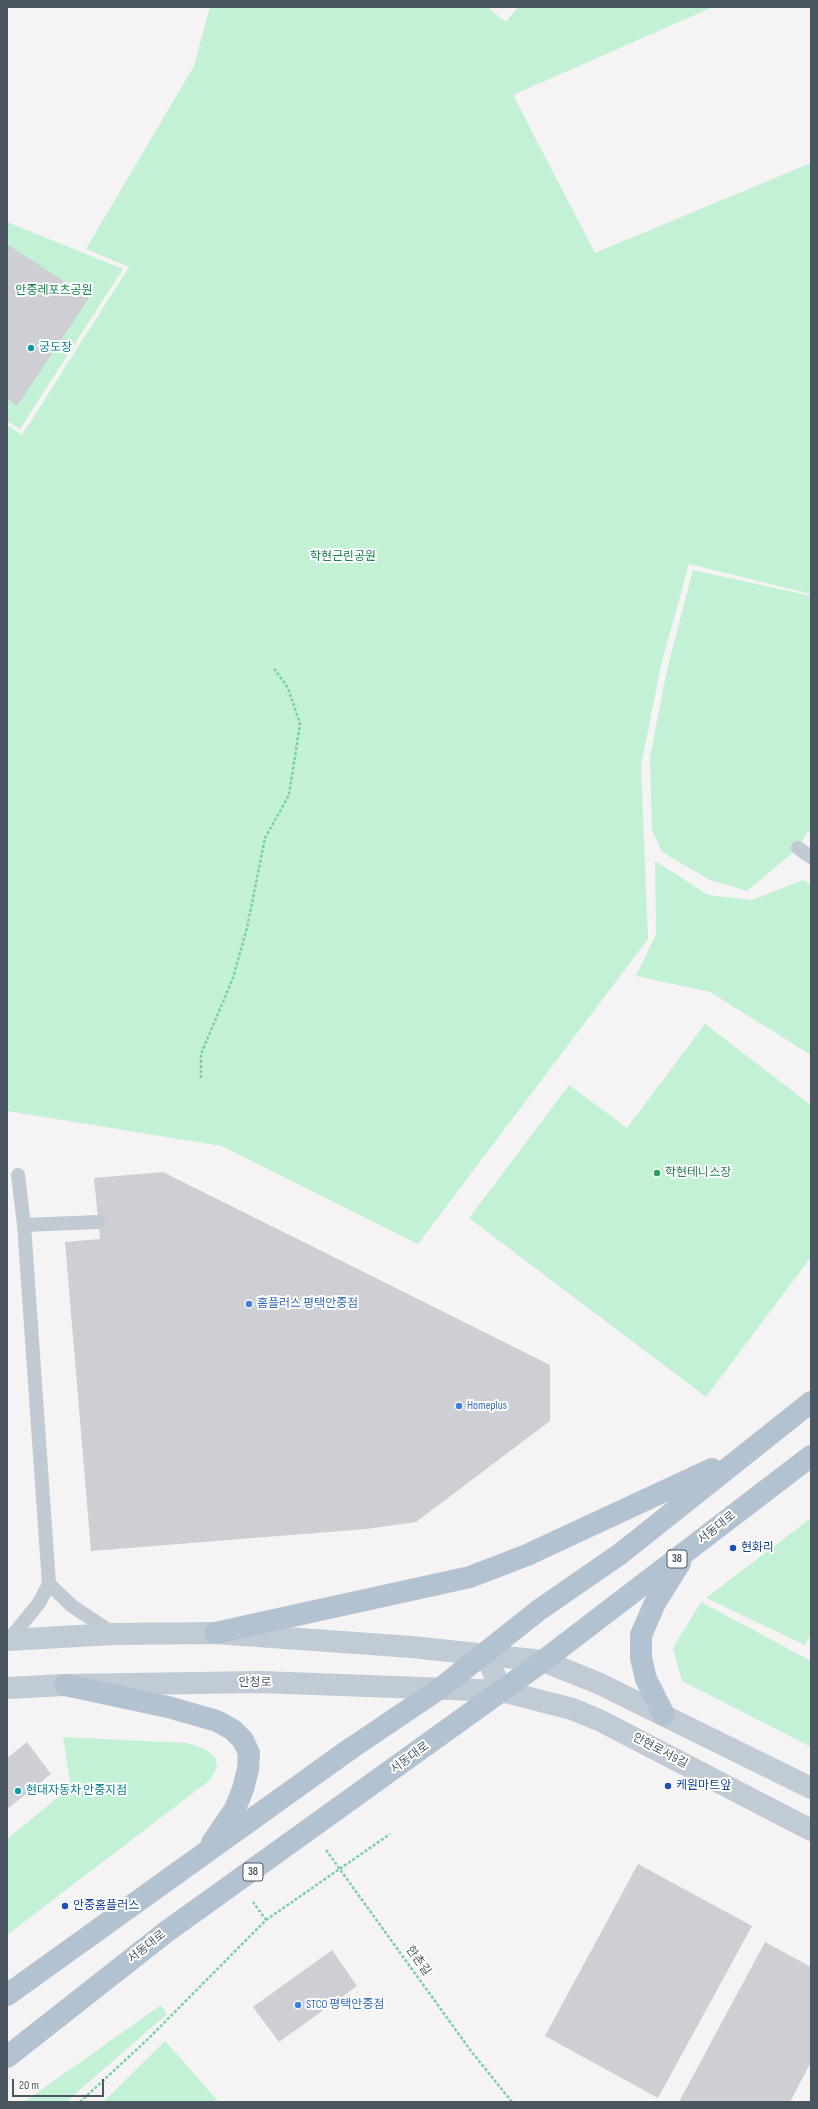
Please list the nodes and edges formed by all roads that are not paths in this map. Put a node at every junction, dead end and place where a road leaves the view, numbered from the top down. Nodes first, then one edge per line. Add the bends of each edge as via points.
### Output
1 (798, 848) dead end
2 (811, 857) edge
3 (18, 1175) dead end
4 (98, 1222) dead end
5 (24, 1225) junction
6 (811, 1402) edge
7 (744, 1454) junction
8 (811, 1456) edge
9 (687, 1552) junction
10 (49, 1584) junction
11 (215, 1633) junction
12 (114, 1634) junction
13 (8, 1640) edge
14 (485, 1654) junction
15 (543, 1661) junction
16 (64, 1685) junction
17 (442, 1687) junction
18 (7, 1688) edge
19 (502, 1691) junction
20 (664, 1715) junction
21 (811, 1788) edge
22 (811, 1830) edge
23 (205, 1854) junction
24 (7, 1996) edge
25 (7, 2057) edge

1 - 2 lane
3 - 5 lane
4 - 5 lane
5 - 10 lane
6 - 7 main road
7 - 11 main road via 527,1555 470,1577
7 - 14 main road via 620,1554 539,1610
8 - 9 main road, 서동대로 / 38
9 - 15 main road, 서동대로 / 38
9 - 20 main road via 655,1603 640,1635 641,1658 646,1678
10 - 12 lane via 72,1606
10 - 13 lane via 39,1603
11 - 12 street
11 - 14 street
12 - 13 street
14 - 15 street
14 - 17 main road
14 - 19 street
15 - 19 main road, 서동대로 / 38
15 - 20 street via 598,1683
16 - 17 street, 안청로 via 261,1682
16 - 18 street, 안청로
16 - 23 main road via 168,1707 217,1721 233,1730 243,1740 249,1753 243,1789 235,1809
17 - 19 street, 안청로
17 - 23 main road via 350,1749
19 - 22 street, 안현로서9길 via 572,1709 601,1721
19 - 25 main road, 서동대로 / 38 via 238,1883 166,1932
20 - 21 street
23 - 24 main road

